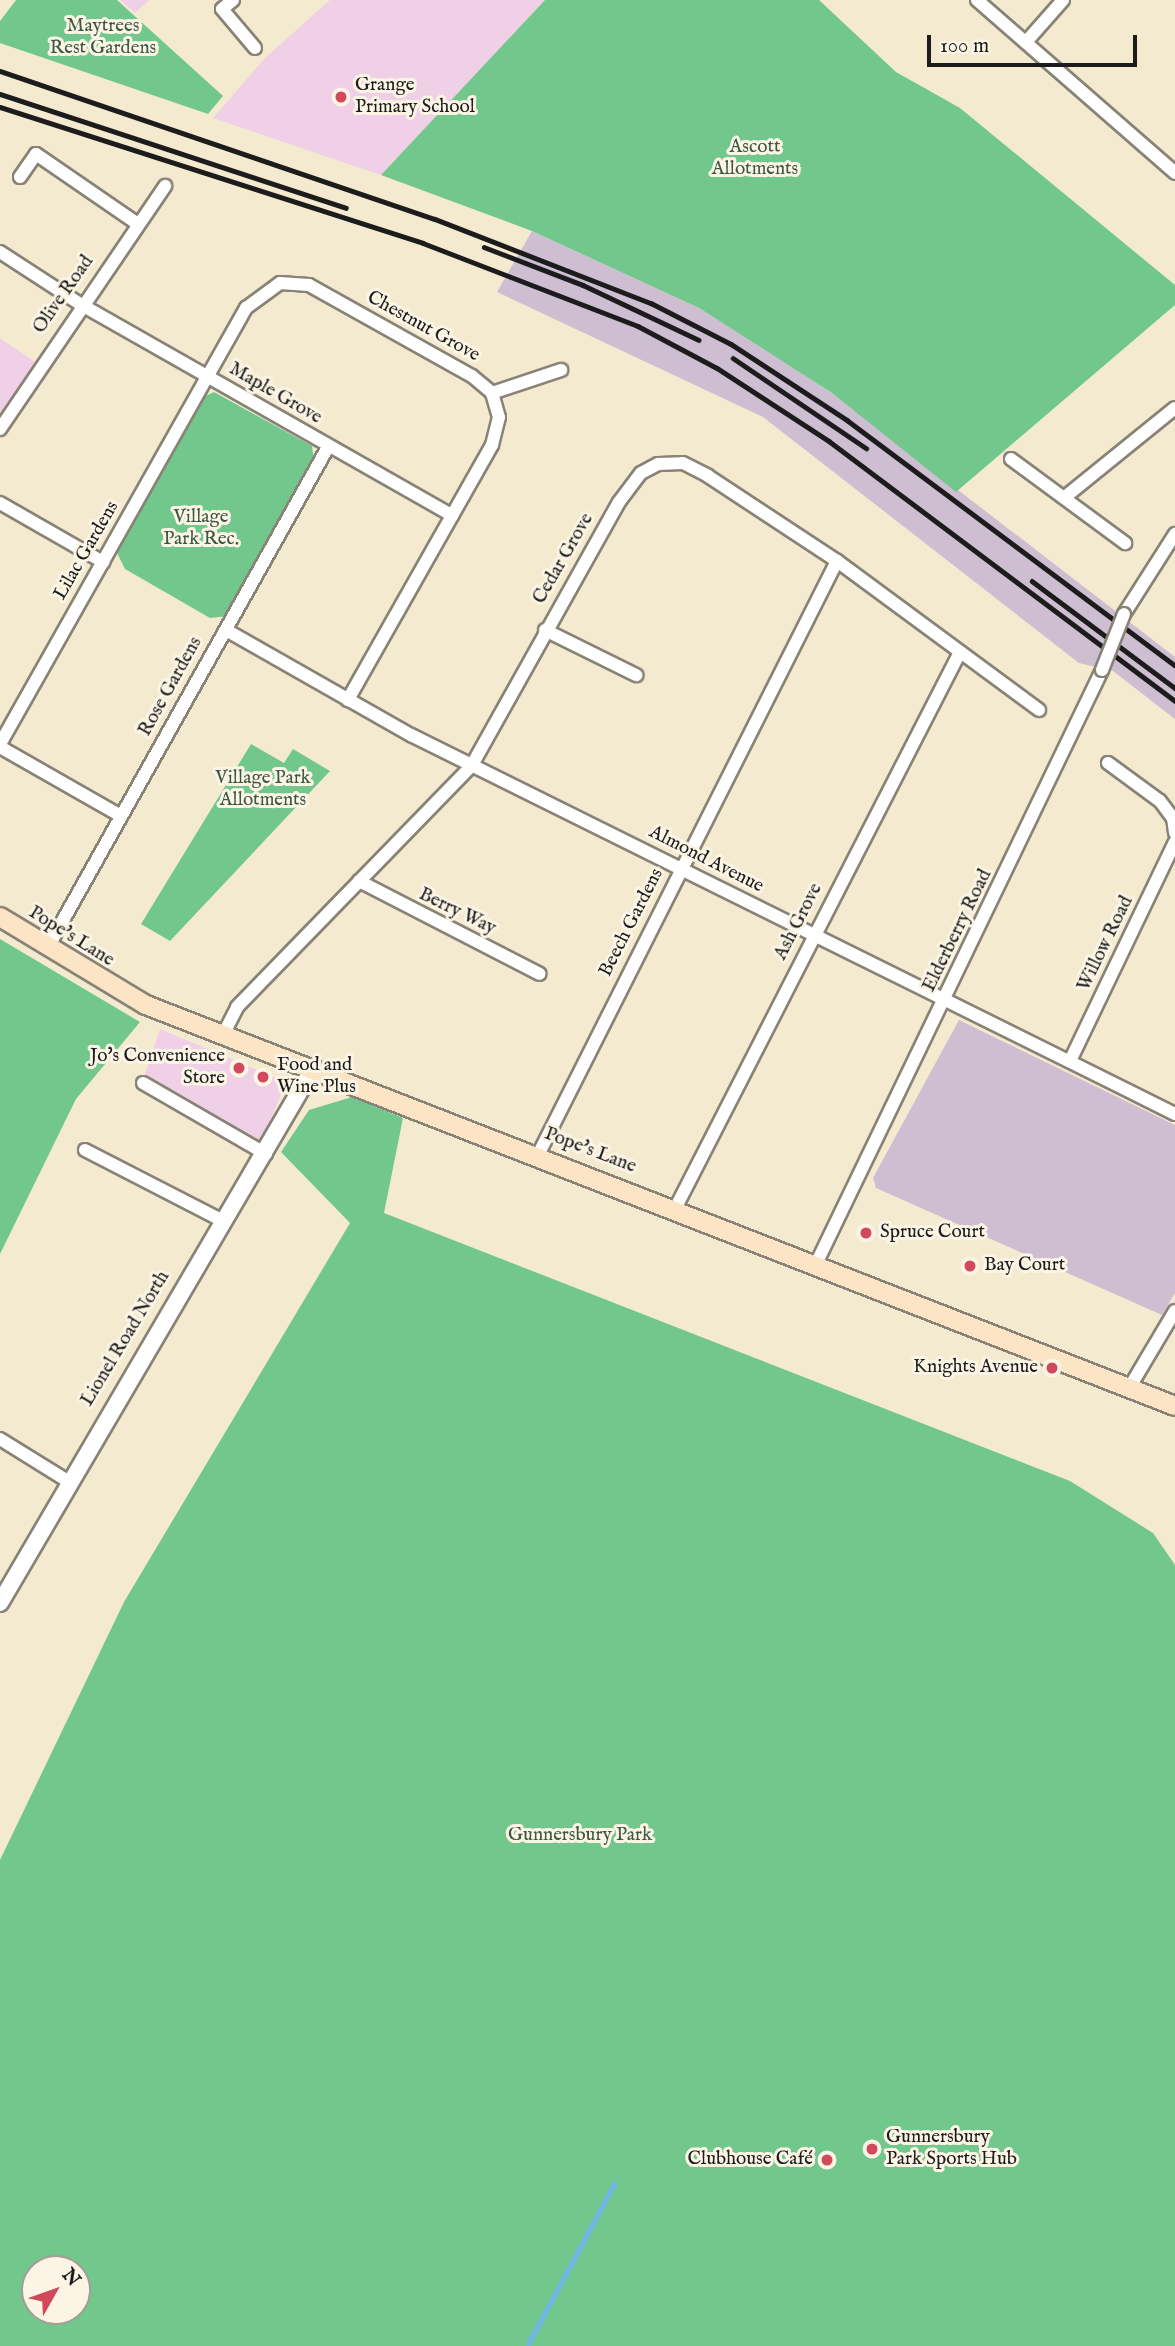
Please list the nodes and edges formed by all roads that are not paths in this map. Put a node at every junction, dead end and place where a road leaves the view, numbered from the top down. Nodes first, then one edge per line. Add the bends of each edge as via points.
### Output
1 (233, 0) edge
2 (977, 0) edge
3 (1063, 0) edge
4 (218, 5) edge
5 (1026, 42) junction
6 (255, 48) dead end
7 (1175, 173) edge
8 (20, 177) dead end
9 (165, 186) dead end
10 (138, 224) junction
11 (0, 252) edge
12 (80, 304) junction
13 (561, 370) dead end
14 (207, 376) junction
15 (492, 393) junction
16 (1175, 408) edge
17 (0, 429) edge
18 (328, 447) junction
19 (1011, 459) dead end
20 (1065, 497) junction
21 (0, 503) edge
22 (452, 515) junction
23 (1175, 534) edge
24 (1125, 543) dead end
25 (837, 561) junction
26 (103, 562) junction
27 (226, 630) junction
28 (545, 630) junction
29 (959, 654) junction
30 (636, 675) dead end
31 (348, 700) junction
32 (1039, 710) dead end
33 (0, 746) edge
34 (1108, 763) dead end
35 (472, 765) junction
36 (121, 816) junction
37 (1175, 833) edge
38 (1175, 842) edge
39 (681, 869) junction
40 (359, 881) junction
41 (0, 917) edge
42 (814, 936) junction
43 (48, 947) junction
44 (540, 974) dead end
45 (946, 1000) junction
46 (224, 1033) junction
47 (1070, 1061) junction
48 (314, 1067) junction
49 (143, 1083) dead end
50 (1175, 1114) edge
51 (85, 1150) dead end
52 (539, 1153) junction
53 (265, 1154) junction
54 (676, 1207) junction
55 (223, 1221) junction
56 (817, 1262) junction
57 (1175, 1311) edge
58 (1131, 1385) junction
59 (1175, 1406) edge
60 (0, 1439) edge
61 (66, 1480) junction
62 (0, 1603) edge

1 - 4 street
2 - 5 street
3 - 5 street
4 - 6 street
5 - 7 street
8 - 10 street via 36,154
9 - 10 street, Olive Road
10 - 12 street, Olive Road
11 - 12 street, Maple Grove
12 - 14 street, Maple Grove
12 - 17 street, Olive Road
13 - 15 street
14 - 15 street, Chestnut Grove via 260,292 292,282 402,337
14 - 18 street, Maple Grove
14 - 26 street, Lilac Gardens
15 - 22 street via 499,417 492,445
16 - 20 street
18 - 22 street, Maple Grove
18 - 27 street, Rose Gardens
19 - 20 street
20 - 24 street
21 - 26 street
22 - 31 street
23 - 45 street, Elderberry Road, bridge via 1124,614
25 - 28 street, Cedar Grove via 708,476 683,463 658,464 641,473 620,502
25 - 29 street, Cedar Grove
25 - 39 street, Beech Gardens
26 - 33 street, Lilac Gardens
27 - 31 street, Almond Avenue
27 - 36 street, Rose Gardens
28 - 30 street
28 - 35 street, Cedar Grove
29 - 32 street, Cedar Grove
29 - 42 street, Ash Grove
31 - 35 street, Almond Avenue
33 - 36 street
34 - 37 street via 1160,801 1173,818
35 - 39 street, Almond Avenue
35 - 40 street, Cedar Grove
36 - 43 street, Rose Gardens
38 - 47 street, Willow Road
39 - 42 street, Almond Avenue
39 - 52 street, Beech Gardens
40 - 44 street, Berry Way
40 - 46 street, Cedar Grove via 237,1007
41 - 43 main road, Pope's Lane
42 - 45 street, Almond Avenue
42 - 54 street, Ash Grove
43 - 46 main road, Pope's Lane via 146,1005
45 - 47 street, Almond Avenue
45 - 56 street, Elderberry Road
46 - 48 main road, Pope's Lane
47 - 50 street, Almond Avenue
48 - 52 main road, Pope's Lane
48 - 53 street, Lionel Road North
49 - 53 street
51 - 55 street
52 - 54 main road, Pope's Lane
53 - 55 street, Lionel Road North
54 - 56 main road, Pope's Lane
55 - 61 street, Lionel Road North
56 - 58 main road, Pope's Lane
57 - 58 street
58 - 59 main road, Pope's Lane
60 - 61 street
61 - 62 street, Lionel Road North

